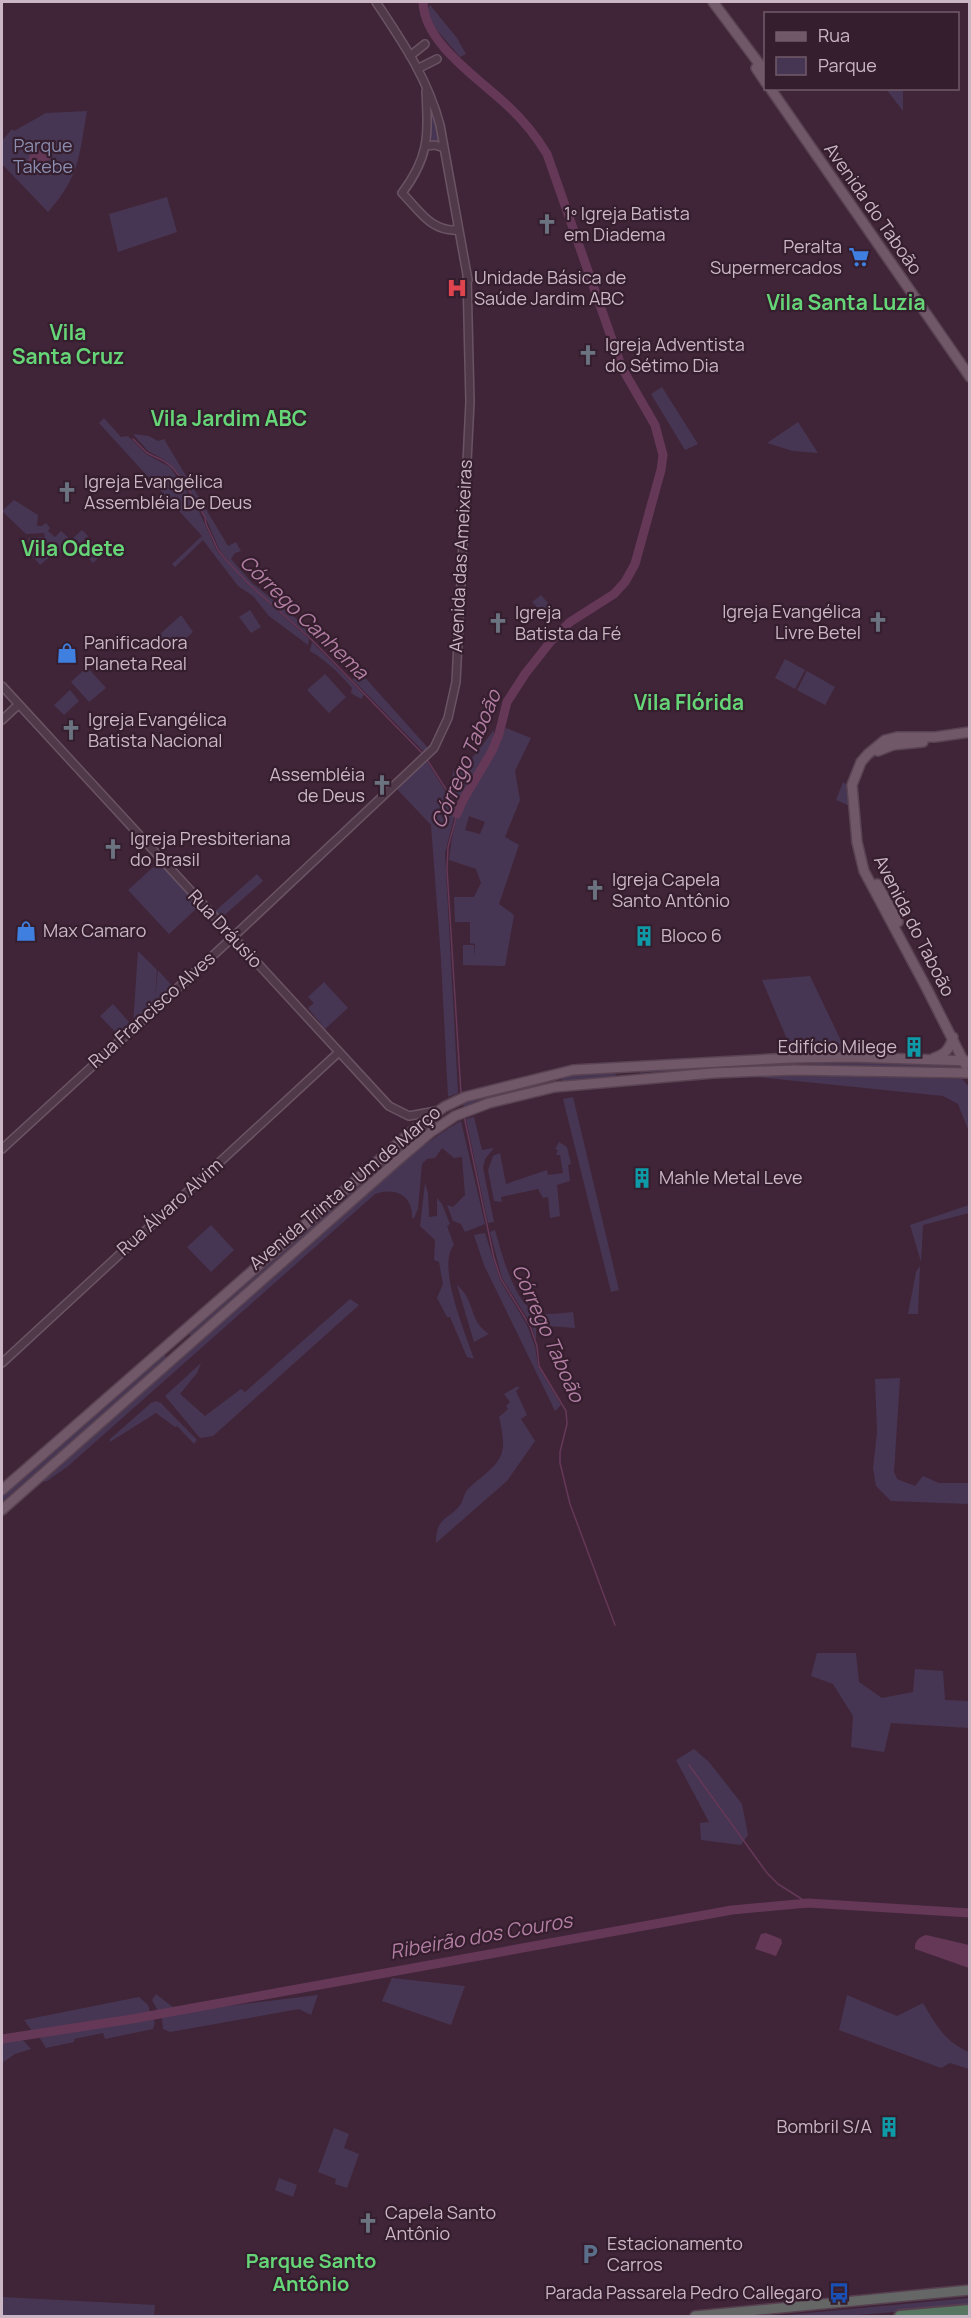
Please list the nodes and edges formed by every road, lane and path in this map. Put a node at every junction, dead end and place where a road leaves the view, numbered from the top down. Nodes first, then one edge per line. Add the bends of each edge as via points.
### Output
1 (376, 2) edge
2 (714, 2) edge
3 (725, 18) junction
4 (425, 44) dead end
5 (410, 56) junction
6 (437, 59) dead end
7 (419, 68) junction
8 (764, 72) edge
9 (764, 82) edge
10 (426, 85) junction
11 (771, 90) edge
12 (777, 90) edge
13 (426, 146) junction
14 (444, 148) junction
15 (458, 230) junction
16 (969, 368) edge
17 (969, 377) edge
18 (2, 686) edge
19 (18, 705) junction
20 (2, 720) edge
21 (969, 732) edge
22 (969, 737) edge
23 (432, 751) joint
24 (232, 938) junction
25 (952, 1037) junction
26 (339, 1052) junction
27 (841, 1057) junction
28 (791, 1058) junction
29 (927, 1060) junction
30 (967, 1061) edge
31 (810, 1070) junction
32 (759, 1071) junction
33 (969, 1073) edge
34 (441, 1109) junction
35 (460, 1114) junction
36 (2, 1149) edge
37 (2, 1363) edge
38 (2, 1490) edge
39 (2, 1510) edge
40 (969, 2290) edge
41 (969, 2310) edge
42 (695, 2316) edge
43 (900, 2316) edge

1 - 5 street, Avenida das Ameixeiras
2 - 3 main road
3 - 8 main road
3 - 9 main road via 727,27
4 - 5 street
5 - 7 street, Avenida das Ameixeiras
6 - 7 street
7 - 10 street, Avenida das Ameixeiras
10 - 13 street
10 - 14 street, Avenida das Ameixeiras
11 - 17 main road, Avenida do Taboão
12 - 16 main road, Avenida do Taboão
13 - 14 street
13 - 15 street via 420,165 402,193 435,226
14 - 15 street, Avenida das Ameixeiras
15 - 23 street, Avenida das Ameixeiras via 467,277 470,402 456,682 448,718
18 - 19 street, Rua Dráusio
19 - 20 street
19 - 24 street, Rua Dráusio
21 - 25 main road, Avenida do Taboão via 885,740 861,762 852,784 864,871
22 - 30 main road, Avenida do Taboão via 884,747 868,760 857,789 865,854 873,878 939,999
23 - 24 street, Rua Francisco Alves
24 - 26 street, Rua Dráusio
24 - 36 street, Rua Francisco Alves
25 - 29 main road via 944,1053
25 - 30 main road, Avenida do Taboão
26 - 34 street, Rua Dráusio via 393,1109 414,1116
26 - 37 street, Rua Álvaro Alvim
27 - 28 main road, Avenida Trinta e Um de Março
27 - 29 main road, Avenida Trinta e Um de Março
27 - 31 main road via 812,1061
28 - 32 main road via 787,1066
28 - 34 main road, Avenida Trinta e Um de Março via 573,1070 460,1099
29 - 30 main road, Avenida Trinta e Um de Março
30 - 33 main road, Avenida do Taboão
31 - 32 main road, Avenida Trinta e Um de Março
31 - 33 main road, Avenida Trinta e Um de Março
32 - 35 main road, Avenida Trinta e Um de Março via 555,1087
34 - 35 street
34 - 38 main road, Avenida Trinta e Um de Março
35 - 39 main road, Avenida Trinta e Um de Março via 397,1161
40 - 42 highway
41 - 43 highway

